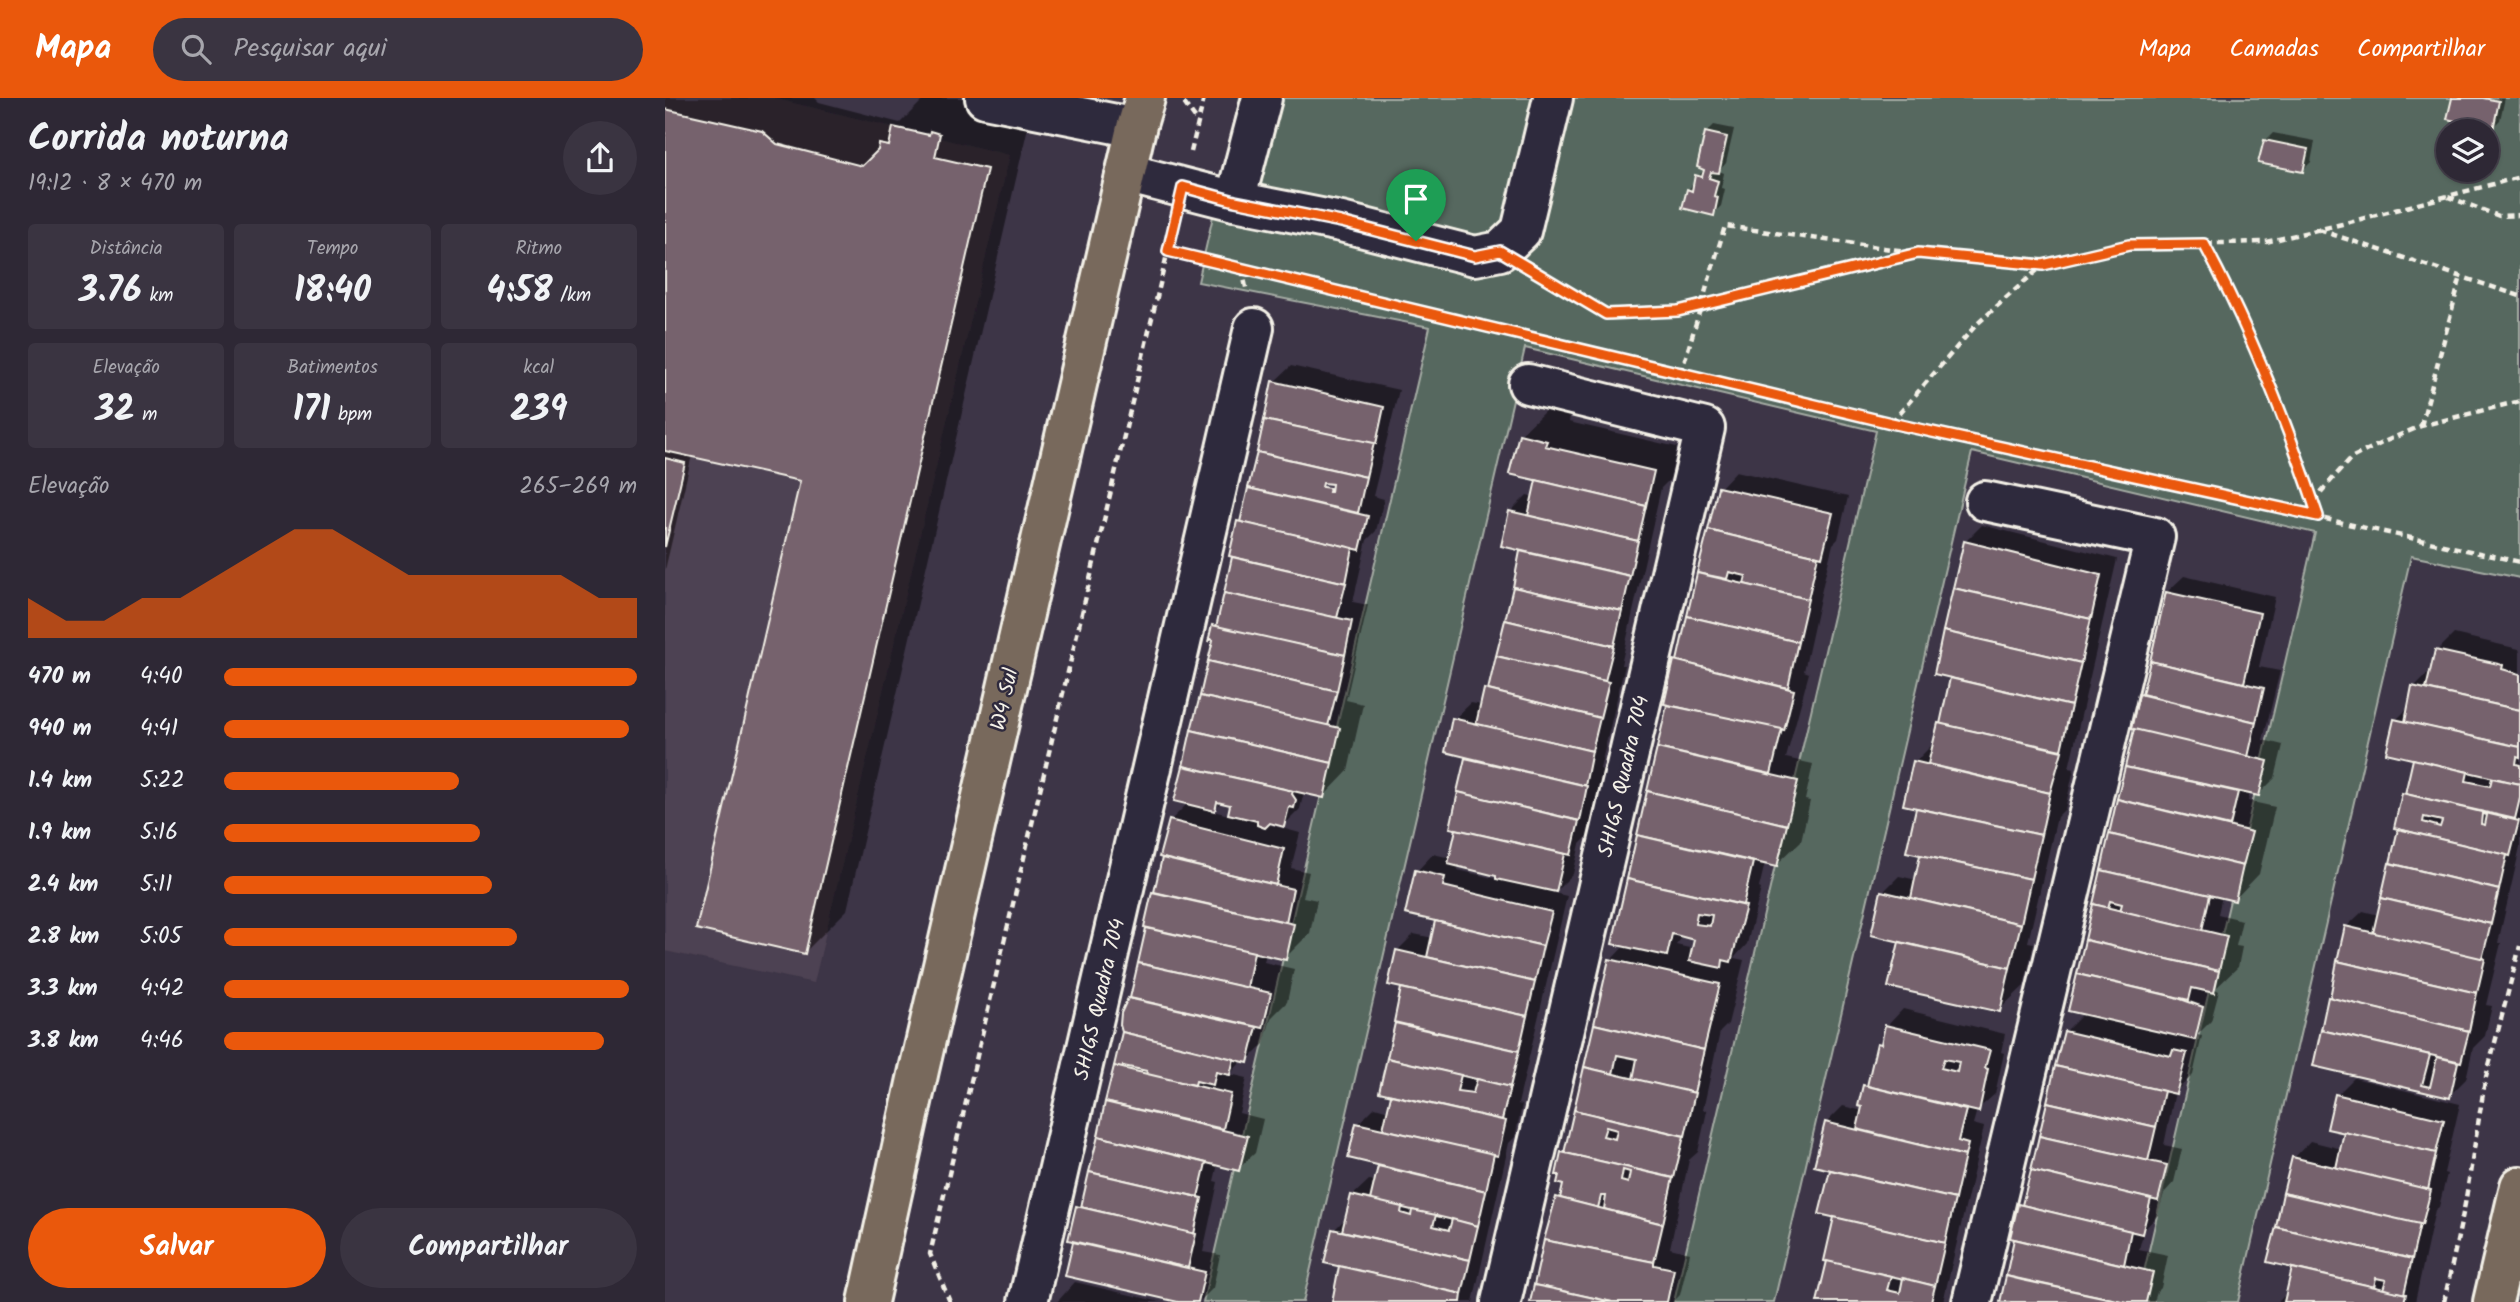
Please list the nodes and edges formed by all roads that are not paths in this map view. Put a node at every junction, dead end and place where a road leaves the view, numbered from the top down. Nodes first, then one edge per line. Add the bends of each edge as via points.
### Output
1 (985, 98) edge
2 (1262, 98) edge
3 (1553, 98) edge
4 (1140, 113) edge
5 (1125, 173) junction
6 (1235, 201) junction
7 (1254, 328) dead end
8 (1528, 384) dead end
9 (1985, 501) dead end
10 (2520, 1186) edge
11 (2520, 1300) edge
12 (869, 1302) edge
13 (1028, 1302) edge
14 (1501, 1302) edge
15 (1972, 1302) edge
16 (2493, 1302) edge
17 (2510, 1302) edge

1 - 4 street
2 - 6 street
3 - 6 street via 1521,231 1500,251 1475,256
4 - 5 main road, W4 Sul
5 - 6 street
5 - 12 main road, W4 Sul
7 - 13 street, SHIGS Quadra 704
8 - 14 street, SHIGS Quadra 704 via 1705,428
9 - 15 street via 2155,537
10 - 16 main road
11 - 17 main road

